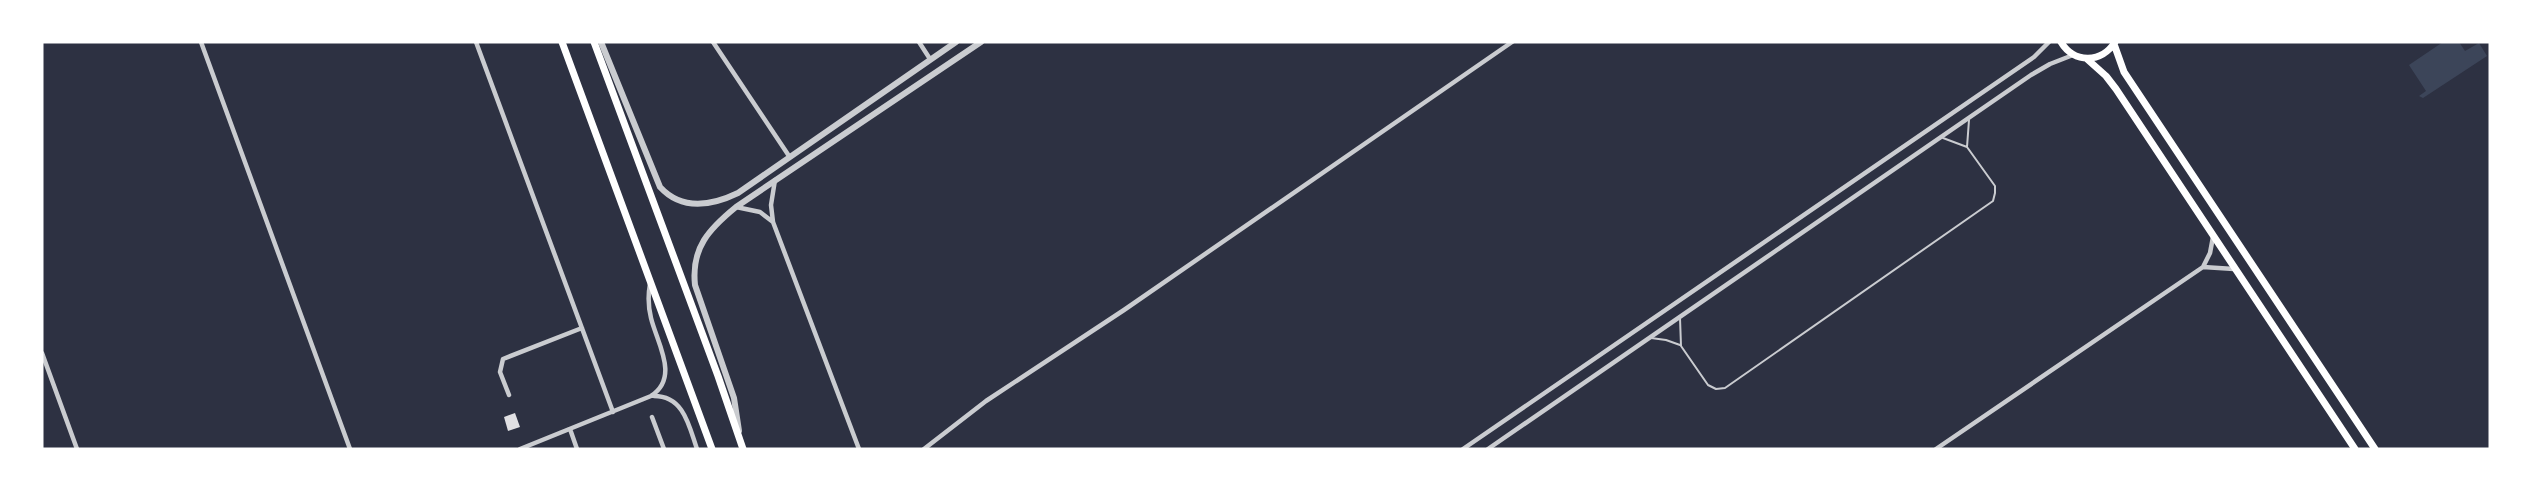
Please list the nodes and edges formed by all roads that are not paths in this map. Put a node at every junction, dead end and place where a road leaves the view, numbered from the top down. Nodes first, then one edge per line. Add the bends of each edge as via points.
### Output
1 (201, 42) edge
2 (476, 42) edge
3 (562, 42) edge
4 (594, 42) edge
5 (601, 42) edge
6 (713, 42) edge
7 (919, 42) edge
8 (956, 42) edge
9 (981, 42) edge
10 (1512, 42) edge
11 (2049, 42) edge
12 (2061, 42) edge
13 (2114, 43) edge
14 (2073, 55) junction
15 (930, 59) junction
16 (2087, 59) junction
17 (1969, 118) junction
18 (1940, 138) junction
19 (1967, 147) junction
20 (789, 156) junction
21 (775, 180) junction
22 (736, 207) junction
23 (773, 222) junction
24 (2213, 237) junction
25 (2203, 267) junction
26 (2234, 269) junction
27 (650, 282) junction
28 (1680, 318) junction
29 (582, 328) junction
30 (1651, 338) junction
31 (1681, 346) junction
32 (42, 353) edge
33 (509, 395) dead end
34 (651, 396) junction
35 (614, 412) junction
36 (652, 417) dead end
37 (570, 429) junction
38 (739, 440) junction
39 (77, 449) edge
40 (350, 449) edge
41 (520, 449) edge
42 (578, 449) edge
43 (664, 449) edge
44 (697, 449) edge
45 (712, 449) edge
46 (743, 449) edge
47 (859, 449) edge
48 (924, 449) edge
49 (1463, 449) edge
50 (1488, 449) edge
51 (1936, 449) edge
52 (2355, 449) edge
53 (2375, 449) edge

1 - 40 street
2 - 29 street
3 - 27 main road
4 - 38 main road
5 - 20 street via 653,174 660,187 674,199 691,204 727,198
6 - 20 street
7 - 15 street
8 - 15 street
9 - 21 street
10 - 48 street via 986,401
11 - 49 street via 2034,57
12 - 14 main road
13 - 16 main road via 2102,55
13 - 53 main road via 2124,72
14 - 16 main road
14 - 17 street via 2045,67
15 - 20 street
16 - 24 main road via 2112,82
17 - 18 street
17 - 19 lane
18 - 19 lane
18 - 28 street
19 - 31 lane via 1995,186 1992,201 1725,388 1708,385
21 - 22 street
21 - 23 street
22 - 23 street via 752,209
22 - 38 street via 707,233 696,255 694,272 699,298 734,398
23 - 47 street
24 - 25 street
24 - 26 main road
25 - 26 street
25 - 51 street
26 - 52 main road
27 - 34 street via 649,311 666,368 663,385
27 - 45 main road
28 - 30 street
28 - 31 lane
29 - 33 street via 503,359 500,372
29 - 35 street
30 - 31 lane
30 - 50 street
32 - 39 street
34 - 35 street
34 - 44 street via 667,398 680,407
35 - 37 street
36 - 43 street
37 - 41 street
37 - 42 street
38 - 46 main road

